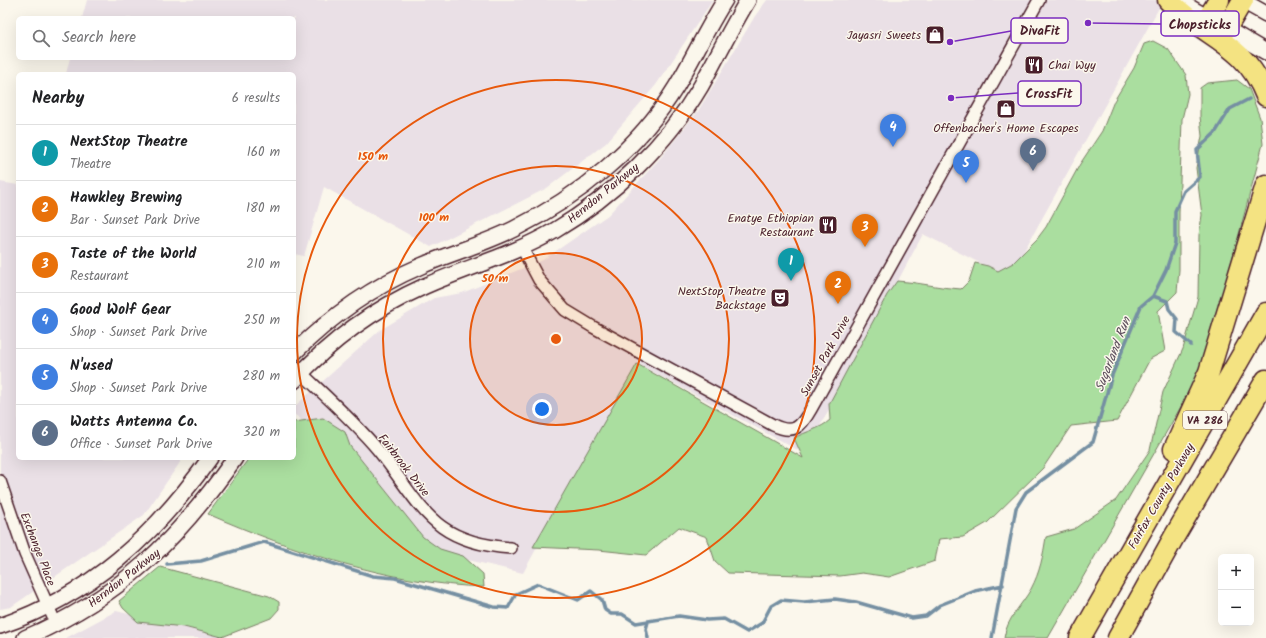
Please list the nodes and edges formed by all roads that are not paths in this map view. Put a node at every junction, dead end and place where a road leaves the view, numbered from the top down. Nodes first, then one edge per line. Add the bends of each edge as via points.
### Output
1 (725, 0) edge
2 (748, 0) edge
3 (1040, 0) edge
4 (1168, 0) edge
5 (1178, 0) edge
6 (1219, 0) edge
7 (1242, 0) edge
8 (1266, 14) edge
9 (1208, 18) junction
10 (1226, 29) junction
11 (1266, 52) edge
12 (1266, 96) edge
13 (1266, 185) edge
14 (522, 248) junction
15 (1266, 313) edge
16 (296, 351) edge
17 (296, 373) edge
18 (1266, 380) edge
19 (1266, 393) edge
20 (1237, 429) junction
21 (208, 460) edge
22 (233, 460) edge
23 (0, 481) edge
24 (1143, 527) junction
25 (511, 548) dead end
26 (47, 606) junction
27 (56, 624) junction
28 (0, 626) edge
29 (25, 638) edge
30 (1080, 638) edge
31 (1118, 638) edge

1 - 16 main road, Herndon Parkway via 679,82 660,110 598,175 566,199 514,229 425,264 384,284 335,317
2 - 14 main road, Herndon Parkway via 700,87 651,152 623,180 590,207
3 - 14 street, Sunset Park Drive via 809,412 796,428 784,430 773,425 565,310 539,280
4 - 12 highway via 1179,12 1224,41 1244,59
5 - 9 main road
6 - 9 highway
7 - 8 main road
7 - 10 highway
9 - 10 main road
10 - 11 main road
13 - 24 highway via 1209,372
14 - 17 main road, Herndon Parkway via 429,284 388,305
15 - 24 highway, Fairfax County Parkway / VA 286
17 - 25 street, Fairbrook Drive via 371,442 436,524 453,535 483,545
18 - 20 highway, VA 286
19 - 20 highway
20 - 31 highway, VA 286
21 - 26 main road, Herndon Parkway via 167,514 142,539 105,570
22 - 27 main road, Herndon Parkway via 190,517 149,561 100,599
23 - 26 street, Exchange Place via 25,554
24 - 30 highway, Fairfax County Parkway / VA 286
26 - 27 street, Exchange Place
26 - 28 main road, Herndon Parkway
27 - 29 main road, Herndon Parkway

